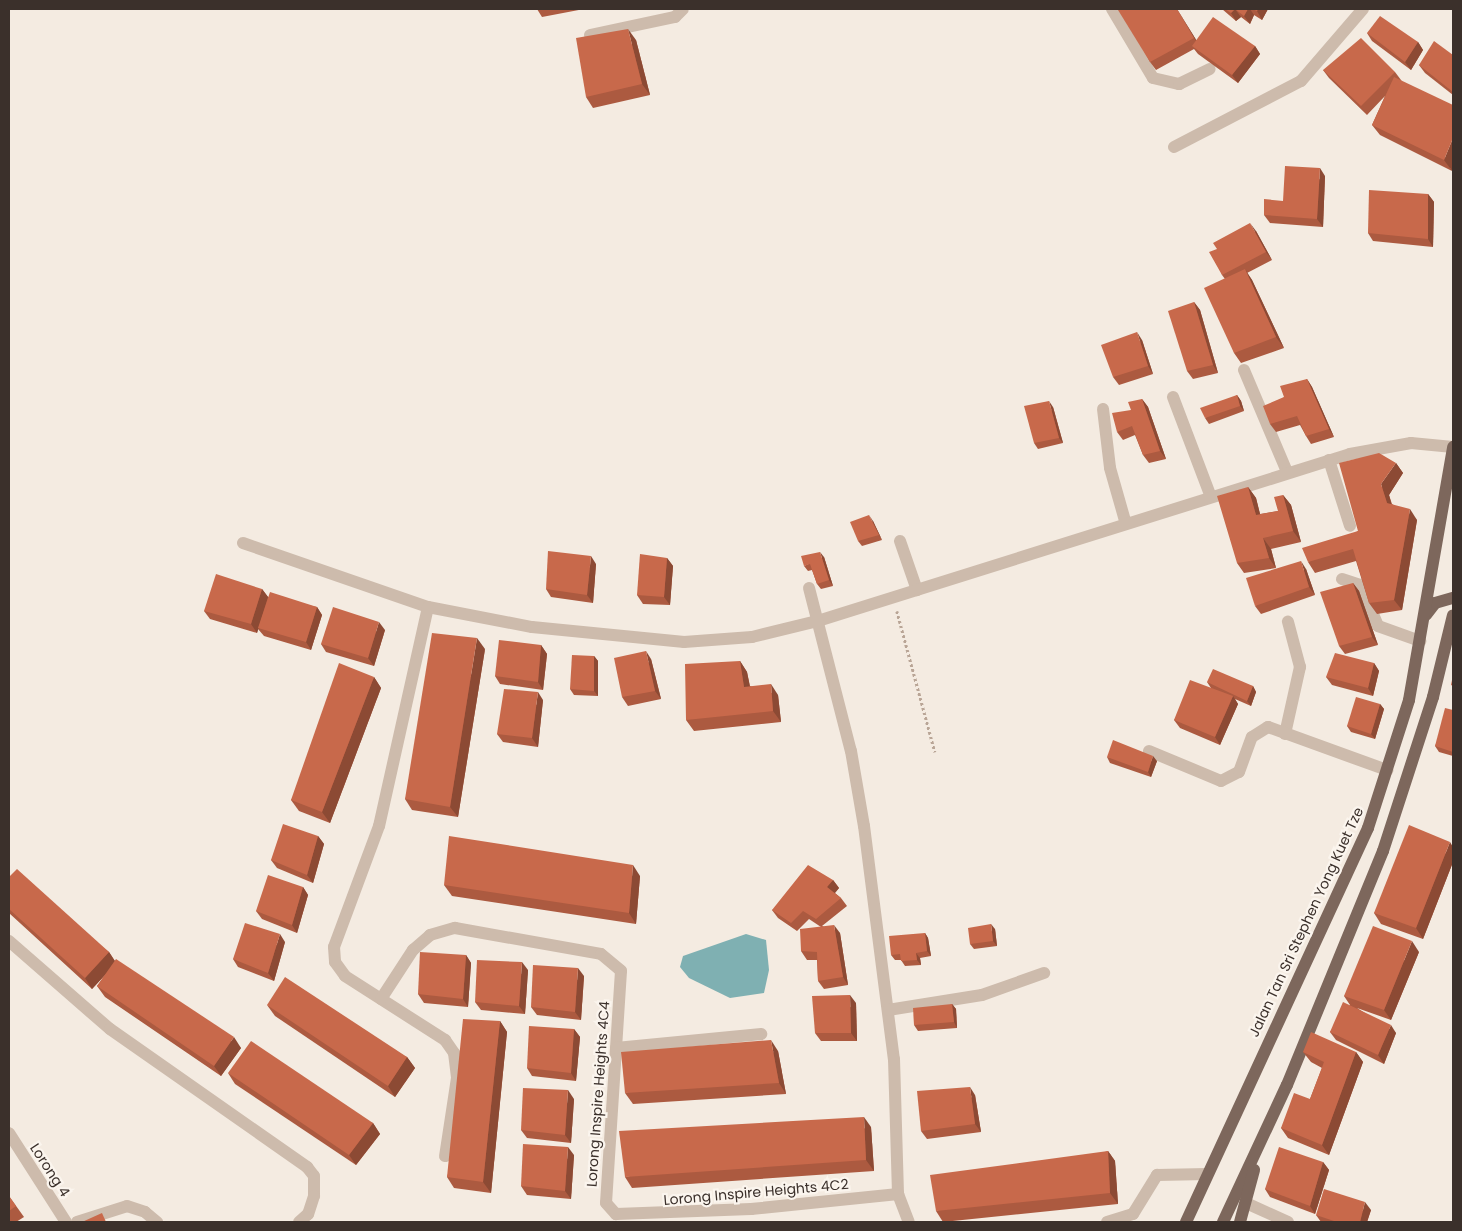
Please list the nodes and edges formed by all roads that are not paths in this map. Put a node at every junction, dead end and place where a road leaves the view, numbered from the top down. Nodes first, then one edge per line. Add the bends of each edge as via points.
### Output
1 (683, 9) edge
2 (1112, 9) edge
3 (1363, 9) edge
4 (590, 35) edge
5 (1210, 69) edge
6 (1174, 147) dead end
7 (1244, 370) dead end
8 (1173, 397) dead end
9 (1103, 409) dead end
10 (1453, 447) edge
11 (1329, 460) junction
12 (1287, 472) junction
13 (1211, 497) junction
14 (1126, 524) junction
15 (1350, 526) edge
16 (900, 541) dead end
17 (243, 542) dead end
18 (1342, 579) dead end
19 (810, 588) dead end
20 (917, 590) junction
21 (1453, 598) edge
22 (428, 607) junction
23 (1453, 615) edge
24 (1424, 617) junction
25 (821, 620) junction
26 (1288, 622) dead end
27 (1420, 641) junction
28 (1286, 734) junction
29 (1149, 751) dead end
30 (1387, 770) junction
31 (9, 941) edge
32 (1044, 972) dead end
33 (381, 999) junction
34 (888, 1010) junction
35 (761, 1034) dead end
36 (616, 1048) junction
37 (9, 1133) edge
38 (1261, 1143) junction
39 (445, 1156) dead end
40 (1207, 1174) junction
41 (898, 1194) junction
42 (1246, 1203) junction
43 (616, 1214) joint
44 (66, 1222) edge
45 (77, 1222) edge
46 (157, 1222) edge
47 (299, 1222) edge
48 (909, 1222) edge
49 (917, 1222) edge
50 (1107, 1222) edge
51 (1186, 1222) edge
52 (1223, 1222) edge
53 (1240, 1222) edge
54 (1288, 1222) edge

1 - 4 street via 675,17
2 - 5 street via 1153,78 1179,84
3 - 6 street via 1301,81
7 - 12 street
8 - 13 street
9 - 14 street via 1110,468
10 - 11 street via 1412,443
10 - 24 main road, Jalan Tan Sri Stephen Yong Kuet Tze
11 - 12 street
11 - 15 street
12 - 13 street
13 - 14 street
14 - 20 street
16 - 20 street
17 - 22 street
18 - 27 street via 1361,585 1378,626
19 - 25 street
20 - 25 street
21 - 24 main road via 1435,603
22 - 25 street via 532,627 684,642 752,637
22 - 33 street via 379,826 334,947 335,962 345,976
23 - 38 main road via 1433,697 1383,851
24 - 27 main road, Jalan Tan Sri Stephen Yong Kuet Tze
25 - 34 street via 858,788
26 - 28 street via 1300,667
27 - 30 main road, Jalan Tan Sri Stephen Yong Kuet Tze via 1409,700
28 - 29 street via 1268,727 1260,730 1252,737 1239,772 1221,781
28 - 30 street
30 - 40 main road, Jalan Tan Sri Stephen Yong Kuet Tze via 1368,828
31 - 47 street via 110,1029 307,1167 314,1176 314,1196 308,1214
32 - 34 street via 982,996
33 - 36 street, Lorong Inspire Heights 4C4 via 413,950 430,935 455,928 601,954 621,971
33 - 39 street via 445,1040 454,1052 456,1078
34 - 41 street via 894,1059
35 - 36 street
36 - 43 street, Lorong Inspire Heights 4C4 via 606,1203
37 - 44 street, Lorong 4
38 - 42 main road
38 - 52 main road
40 - 50 street via 1157,1175 1133,1214
40 - 51 main road, Jalan Tan Sri Stephen Yong Kuet Tze
41 - 43 street, Lorong Inspire Heights 4C2 via 742,1210
41 - 48 street
41 - 49 street
42 - 53 main road
42 - 54 street
45 - 46 street via 127,1206 145,1212

